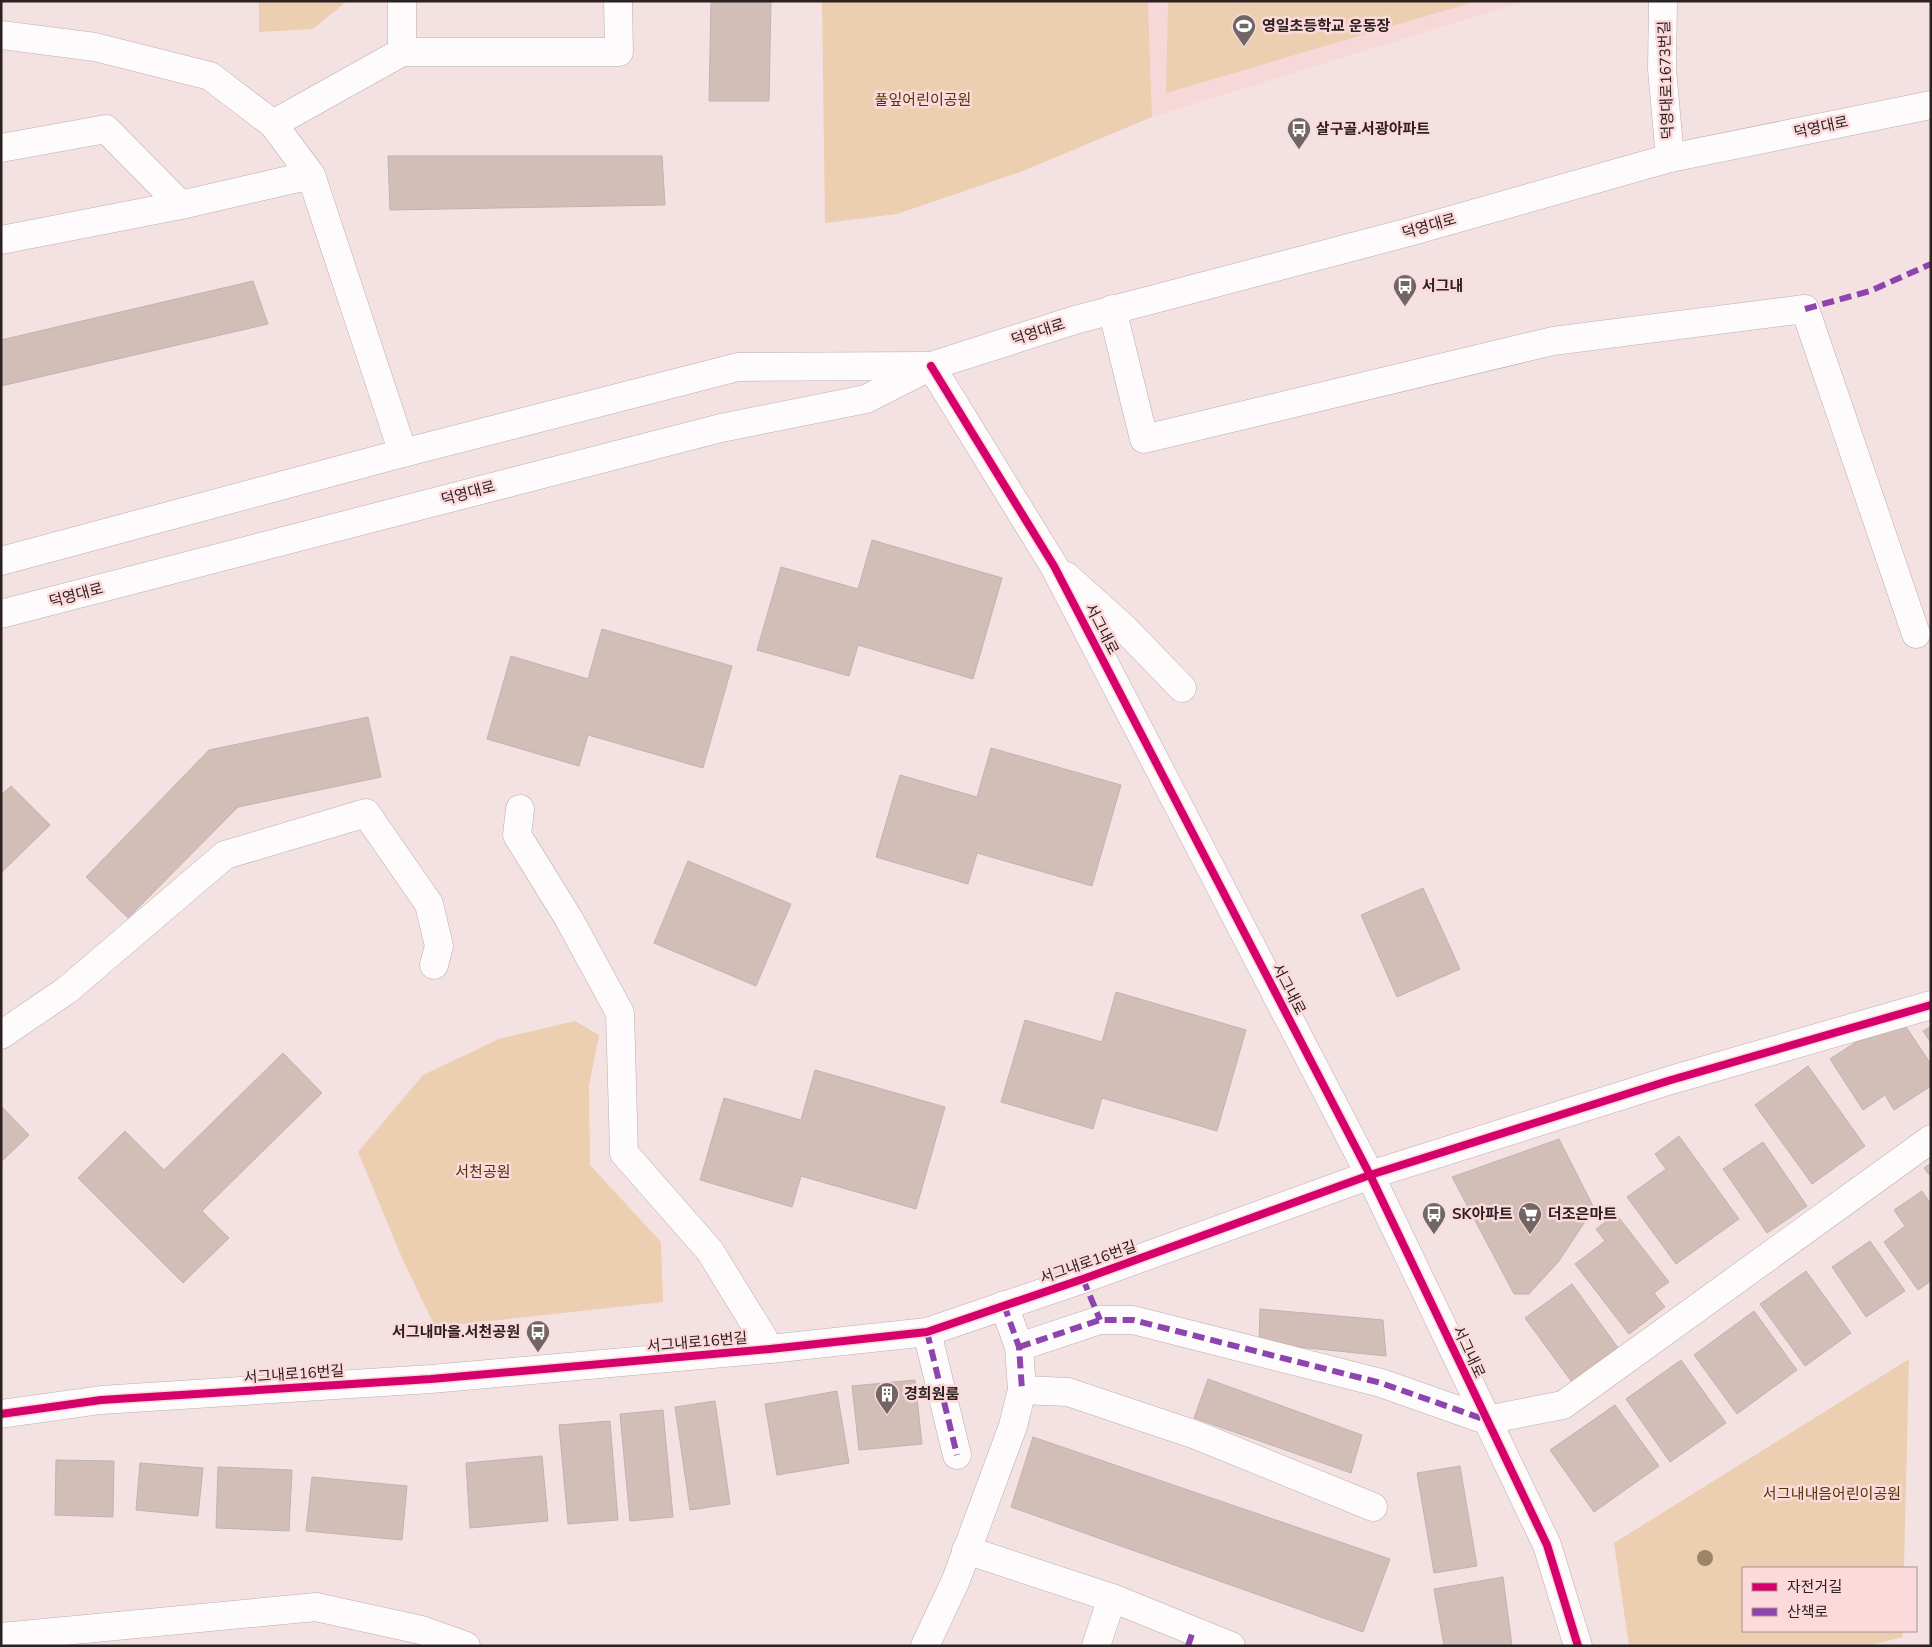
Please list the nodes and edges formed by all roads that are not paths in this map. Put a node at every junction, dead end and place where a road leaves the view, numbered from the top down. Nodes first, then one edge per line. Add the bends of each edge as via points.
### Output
1 (402, 1) edge
2 (618, 1) edge
3 (1663, 1) edge
4 (1, 35) edge
5 (402, 52) junction
6 (1931, 105) edge
7 (273, 124) junction
8 (1, 148) edge
9 (1670, 158) junction
10 (311, 175) junction
11 (181, 205) junction
12 (1, 240) edge
13 (1112, 309) junction
14 (931, 366) junction
15 (403, 453) junction
16 (1, 561) edge
17 (1054, 566) junction
18 (1, 614) edge
19 (1916, 634) dead end
20 (1182, 688) dead end
21 (520, 809) dead end
22 (434, 965) dead end
23 (1931, 1005) edge
24 (1, 1035) edge
25 (1931, 1139) edge
26 (1370, 1175) junction
27 (1083, 1279) junction
28 (1004, 1305) junction
29 (1100, 1320) junction
30 (927, 1332) junction
31 (1019, 1347) junction
32 (770, 1349) junction
33 (1022, 1390) junction
34 (1, 1414) edge
35 (1486, 1420) junction
36 (956, 1455) dead end
37 (1373, 1507) dead end
38 (966, 1550) junction
39 (1112, 1598) junction
40 (1, 1637) edge
41 (1190, 1638) edge
42 (466, 1646) edge
43 (925, 1646) edge
44 (1096, 1646) edge
45 (1230, 1646) edge
46 (1578, 1646) edge

1 - 5 street
2 - 5 street via 619,52
3 - 9 street, 덕영대로1673번길 via 1662,69
4 - 7 street via 95,47 210,76
5 - 7 street
6 - 9 street, 덕영대로
7 - 10 street
8 - 11 street via 106,129
9 - 13 street, 덕영대로 via 1409,232
10 - 11 street
10 - 15 street
11 - 12 street
13 - 14 street, 덕영대로
13 - 19 street via 1144,439 1553,341 1805,309
14 - 15 street, 덕영대로 via 738,367
14 - 17 street, 서그내로
14 - 18 street, 덕영대로 via 866,399 721,428
15 - 16 street, 덕영대로
17 - 20 street via 1125,629
17 - 26 street, 서그내로
21 - 32 street via 517,835 569,919 620,1013 624,1153 710,1251
22 - 24 street via 439,946 429,904 366,813 225,855 66,990
23 - 26 street, 서그내로16번길 via 1671,1080
25 - 35 street via 1564,1405
26 - 27 street, 서그내로16번길
26 - 35 street, 서그내로
27 - 28 street, 서그내로16번길
27 - 29 street
28 - 30 street, 서그내로16번길
28 - 31 street
29 - 31 street
29 - 35 street via 1133,1320 1381,1383
30 - 32 street, 서그내로16번길
30 - 36 street
31 - 33 street
32 - 34 street, 서그내로16번길 via 431,1378 101,1400
33 - 37 street via 1068,1392 1196,1435
33 - 38 street via 1013,1426
35 - 46 street, 서그내로 via 1547,1544
38 - 39 street
38 - 43 street via 956,1580
39 - 41 street
39 - 44 street
40 - 42 street via 316,1607 421,1630
41 - 45 street

